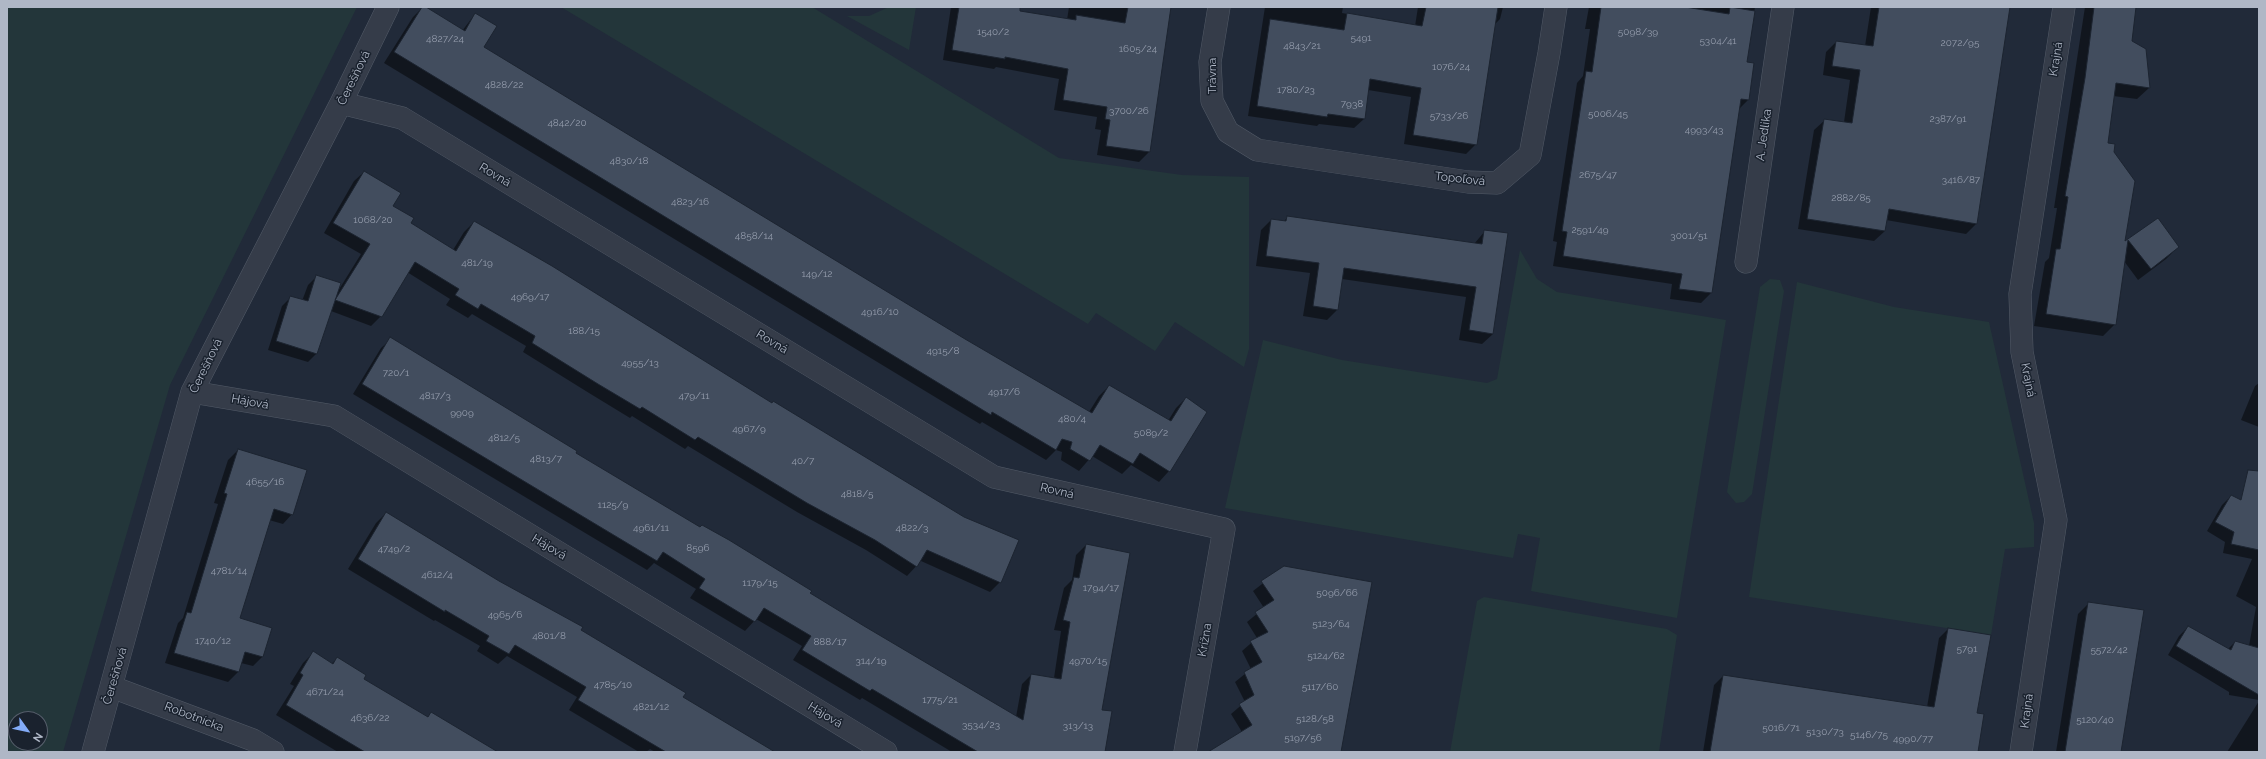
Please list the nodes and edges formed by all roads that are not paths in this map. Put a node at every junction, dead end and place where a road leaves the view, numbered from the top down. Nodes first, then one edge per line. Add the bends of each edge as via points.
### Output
1 (388, 7) edge
2 (1219, 7) edge
3 (1556, 7) edge
4 (1783, 7) edge
5 (2064, 7) edge
6 (341, 103) junction
7 (1257, 150) joint
8 (1746, 262) dead end
9 (192, 392) junction
10 (1224, 529) joint
11 (112, 686) junction
12 (93, 752) edge
13 (273, 752) edge
14 (886, 752) edge
15 (1185, 752) edge
16 (2021, 752) edge

1 - 6 street, Čerešňová
2 - 7 street, Trávna via 1210,62 1212,102 1228,132
3 - 7 street, Topoľová via 1530,155 1497,183 1468,182
4 - 8 street, A. Jedlika
5 - 16 street, Krajná via 2020,294 2022,352 2056,520
6 - 9 street, Čerešňová
6 - 10 street, Rovná via 402,118 994,477
9 - 11 street, Čerešňová
9 - 14 street, Hájová via 334,416
10 - 15 street, Krížna
11 - 12 street, Čerešňová
11 - 13 street, Robotnícka via 253,740

